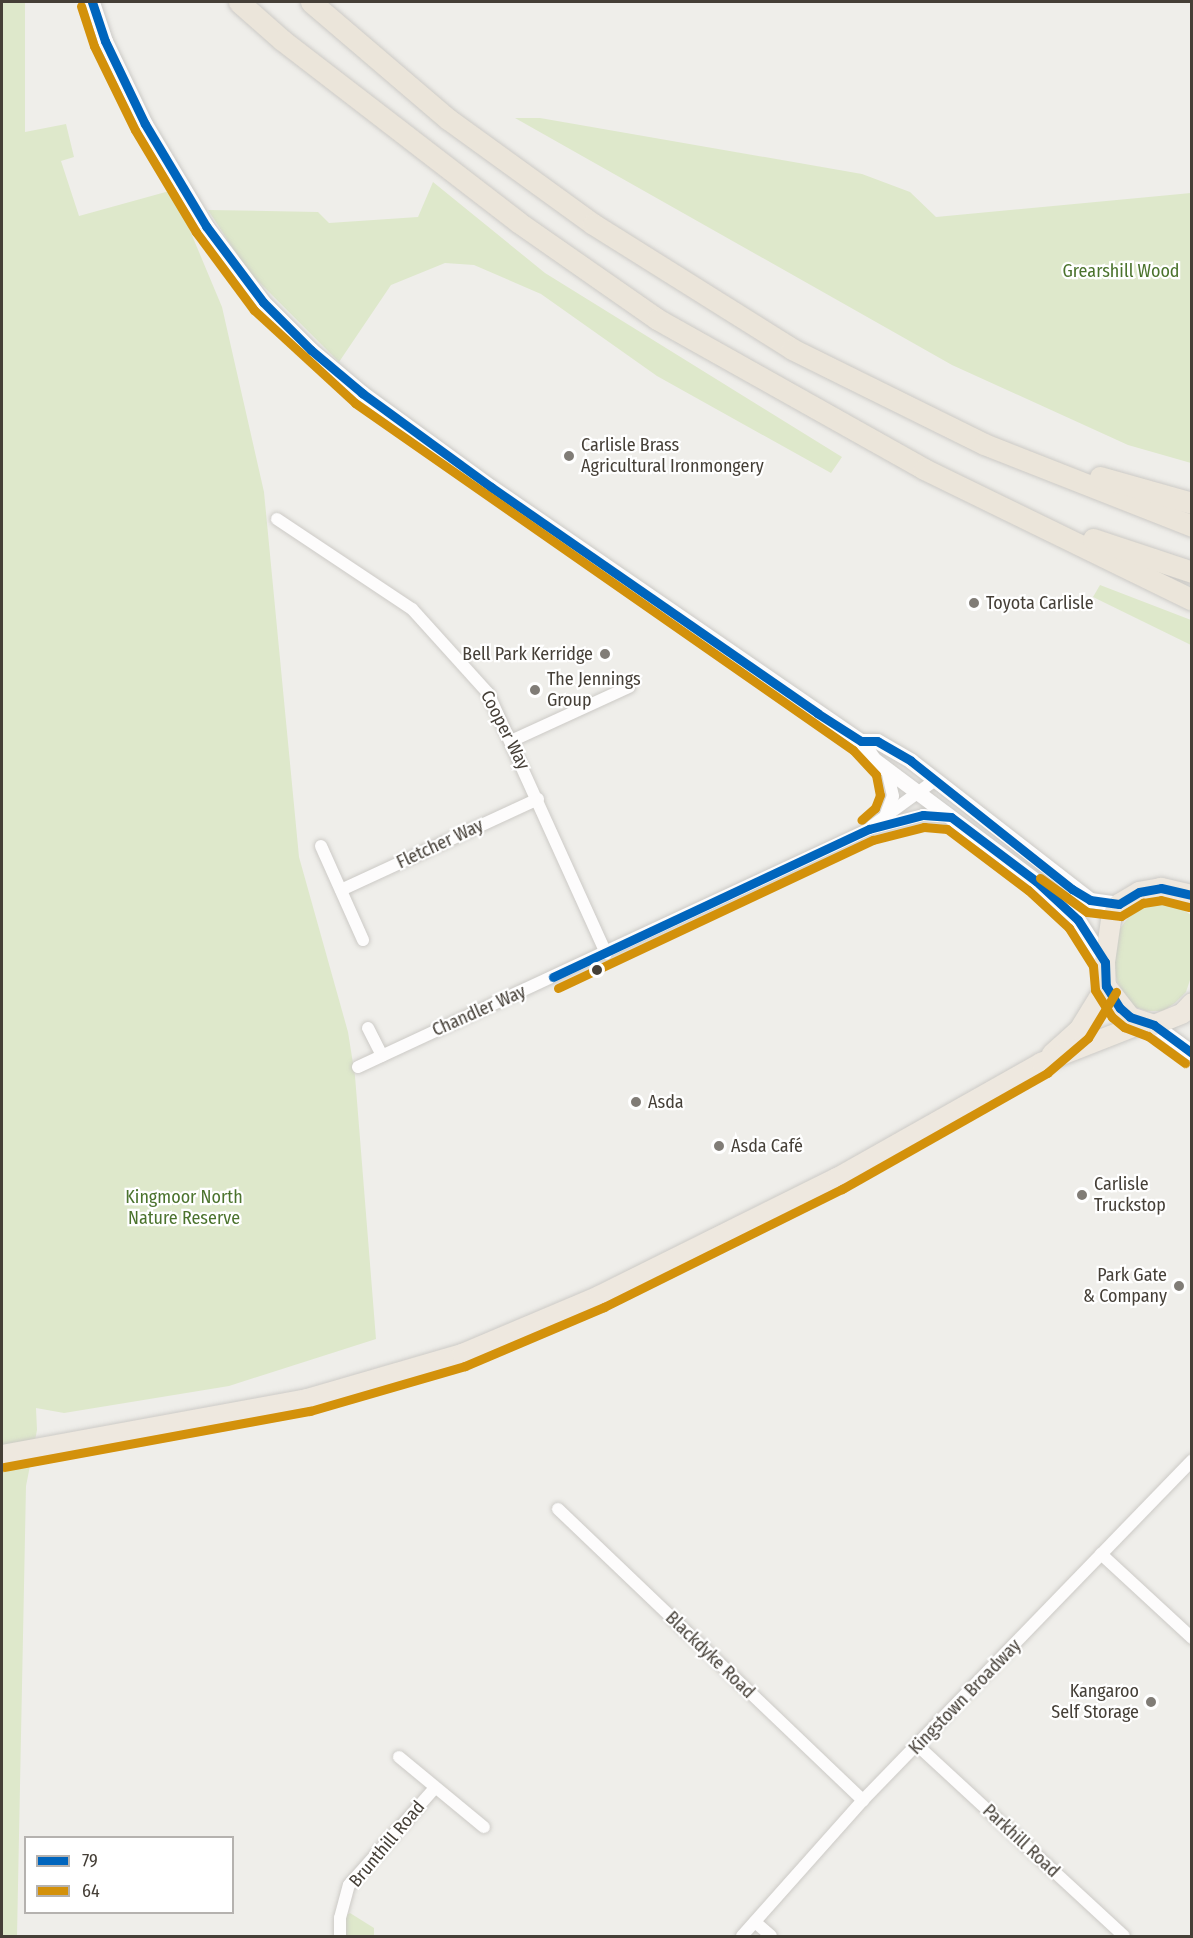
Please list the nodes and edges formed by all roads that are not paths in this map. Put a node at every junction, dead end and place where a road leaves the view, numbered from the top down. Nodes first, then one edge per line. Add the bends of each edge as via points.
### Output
1 (92, 2) edge
2 (239, 2) edge
3 (311, 2) edge
4 (984, 444) junction
5 (1191, 503) edge
6 (1016, 513) junction
7 (277, 519) dead end
8 (1191, 526) edge
9 (1191, 572) edge
10 (1191, 600) edge
11 (629, 687) dead end
12 (511, 741) junction
13 (861, 741) junction
14 (887, 769) junction
15 (935, 780) junction
16 (919, 792) junction
17 (538, 799) junction
18 (927, 809) junction
19 (885, 815) junction
20 (869, 829) junction
21 (321, 846) dead end
22 (341, 890) junction
23 (1191, 893) edge
24 (1119, 904) junction
25 (363, 940) dead end
26 (606, 953) junction
27 (1105, 963) junction
28 (1106, 986) junction
29 (1191, 1003) edge
30 (1149, 1024) junction
31 (368, 1028) dead end
32 (1191, 1053) edge
33 (382, 1056) junction
34 (1041, 1063) junction
35 (358, 1067) dead end
36 (2, 1455) edge
37 (1191, 1460) edge
38 (558, 1509) dead end
39 (1101, 1554) junction
40 (1191, 1638) edge
41 (918, 1746) junction
42 (399, 1757) dead end
43 (434, 1789) junction
44 (863, 1800) junction
45 (484, 1827) dead end
46 (755, 1922) junction
47 (340, 1936) edge
48 (742, 1936) edge
49 (771, 1936) edge
50 (1124, 1936) edge

1 - 13 street via 105,41 145,124 206,226 263,302 311,350 362,393 491,487
2 - 6 highway via 282,40 518,222 657,319 924,469
3 - 4 highway via 448,119 593,224 792,350
4 - 5 highway
4 - 8 highway
6 - 9 highway
6 - 10 highway
7 - 12 street, Cooper Way via 412,609 439,634 488,693
11 - 12 street
12 - 17 street, Cooper Way
13 - 14 street
13 - 15 street via 877,741
14 - 16 street
14 - 19 street via 893,796
15 - 16 street, Chandler Way
15 - 18 street
15 - 24 street via 1072,889 1090,900
16 - 18 street
16 - 19 street, Chandler Way
17 - 22 street, Fletcher Way
17 - 26 street, Cooper Way
18 - 20 street, Chandler Way
18 - 27 street via 951,817 1036,881 1078,920
19 - 20 street, Chandler Way
20 - 26 street, Chandler Way
21 - 22 street
22 - 25 street
23 - 24 highway via 1173,887 1150,889
24 - 27 highway via 1111,920
26 - 33 street, Chandler Way
27 - 28 highway
28 - 30 highway via 1120,1008
28 - 34 highway via 1079,1030
29 - 30 highway via 1183,1013
30 - 32 street
30 - 34 highway
31 - 33 street
33 - 35 street, Chandler Way
34 - 36 highway via 827,1184 599,1296 462,1354 307,1399
37 - 39 street, Kingstown Broadway
38 - 44 street, Blackdyke Road
39 - 40 street
39 - 41 street, Kingstown Broadway
41 - 44 street, Kingstown Broadway
41 - 50 street, Parkhill Road
42 - 43 street, Brunthill Road
43 - 45 street, Brunthill Road
43 - 47 street, Brunthill Road via 349,1886 340,1918
44 - 46 street, Kingstown Broadway
46 - 48 street, Kingstown Broadway
46 - 49 street

